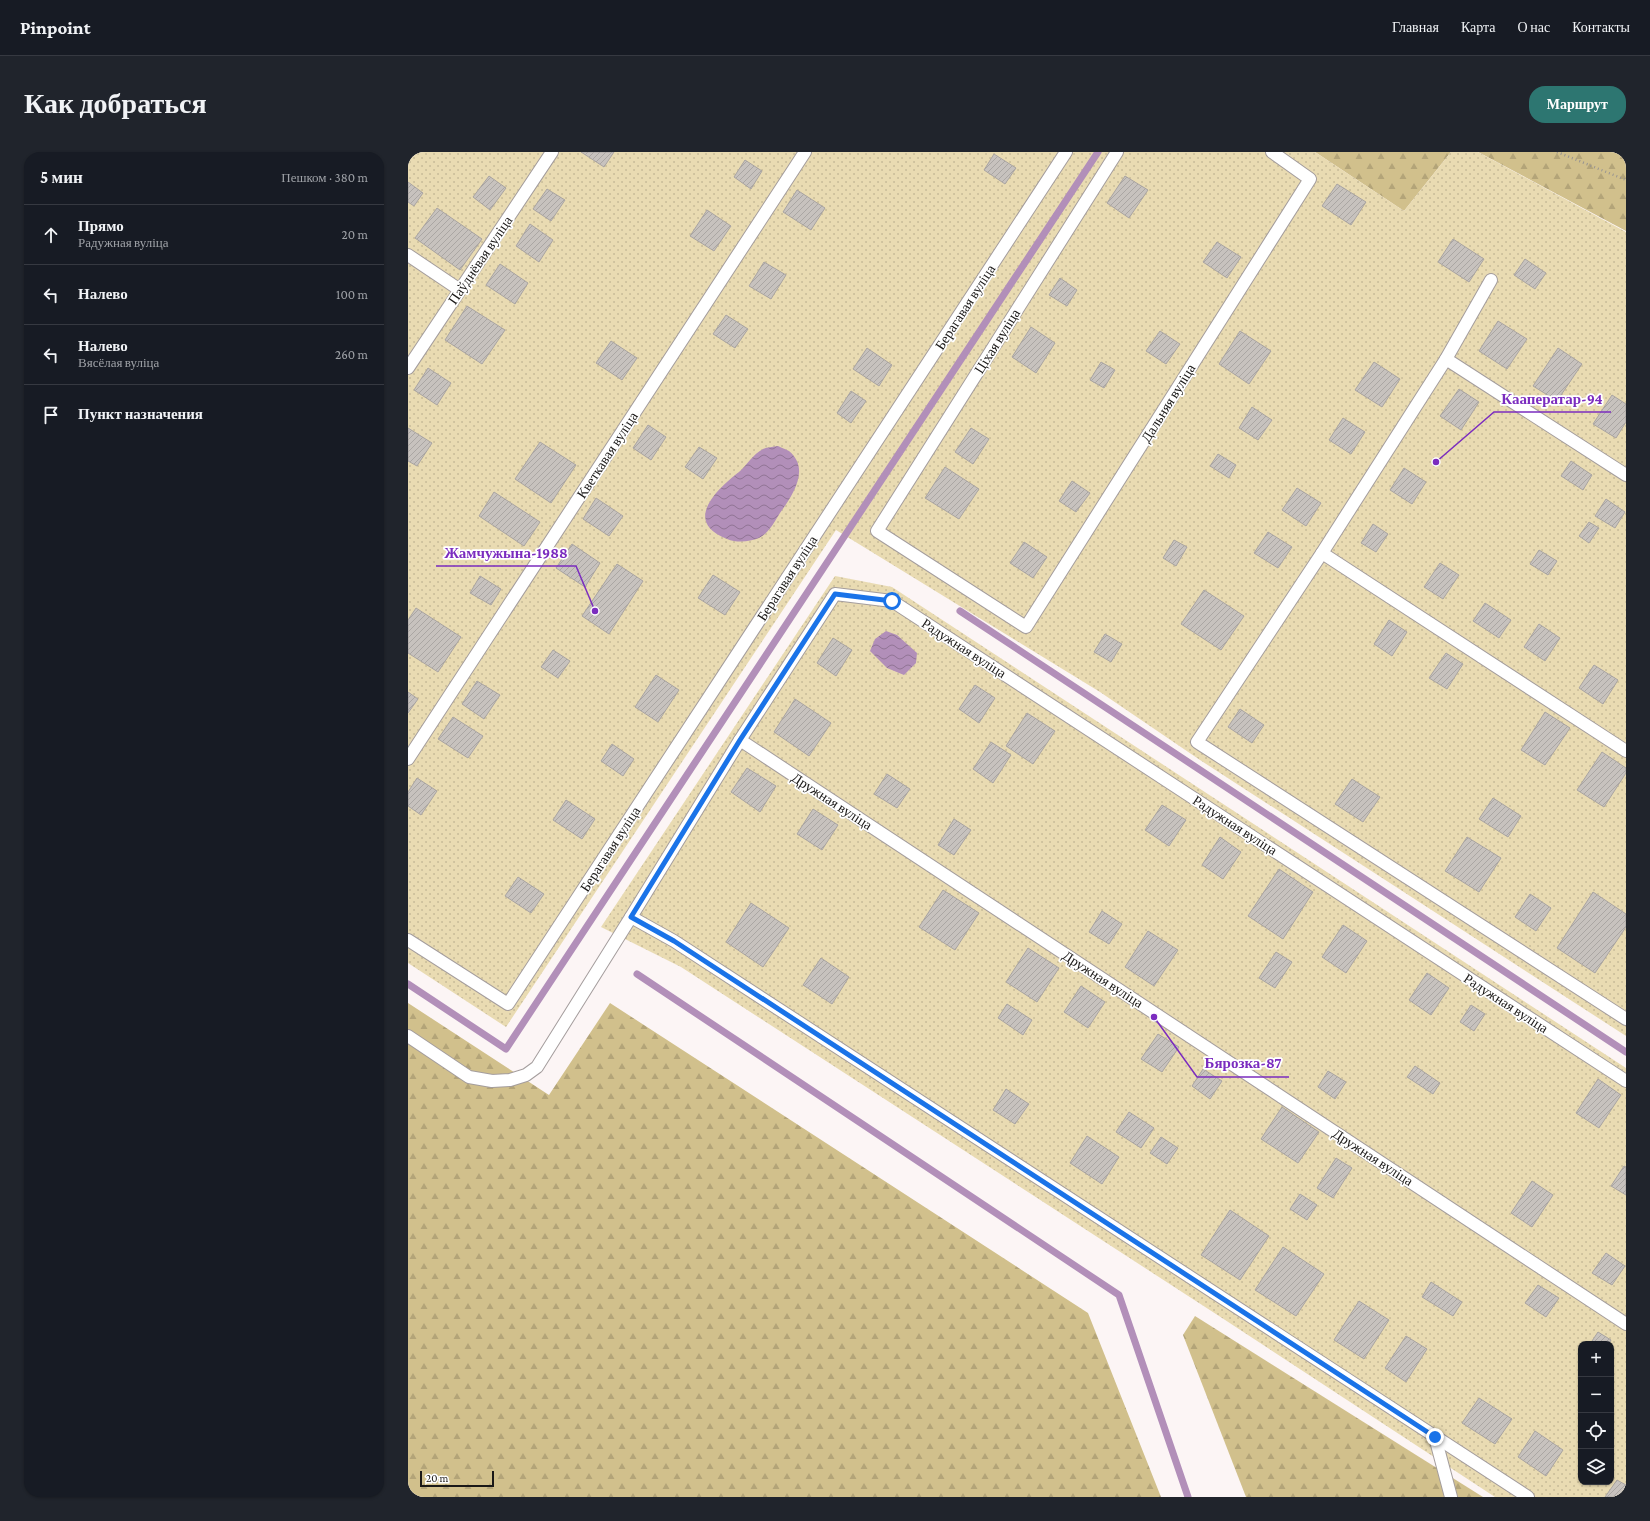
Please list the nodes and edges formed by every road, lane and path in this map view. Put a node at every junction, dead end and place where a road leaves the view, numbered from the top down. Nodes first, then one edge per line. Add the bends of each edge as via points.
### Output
1 (552, 152) edge
2 (805, 152) edge
3 (1066, 152) edge
4 (1117, 152) edge
5 (1272, 152) edge
6 (1557, 152) edge
7 (1626, 180) edge
8 (408, 255) edge
9 (1491, 280) dead end
10 (460, 290) junction
11 (1446, 359) junction
12 (408, 368) edge
13 (1626, 475) edge
14 (1322, 553) junction
15 (1026, 627) joint
16 (740, 740) junction
17 (1626, 751) edge
18 (408, 758) edge
19 (631, 917) junction
20 (408, 940) edge
21 (1626, 1020) edge
22 (408, 1036) edge
23 (1626, 1081) edge
24 (1626, 1324) edge
25 (1435, 1437) junction
26 (1451, 1497) edge
27 (1528, 1497) edge

1 - 10 lane, Паўднёвая вуліца
2 - 18 lane, Кветкавая вуліца
3 - 20 lane, Берагавая вуліца via 508,1004
4 - 15 lane, Ціхая вуліца via 878,531
5 - 15 lane, Дальняя вуліца via 1310,179
6 - 7 path
8 - 10 lane
9 - 11 lane
10 - 12 lane, Паўднёвая вуліца
11 - 13 lane
11 - 14 lane
14 - 17 lane
14 - 21 lane via 1197,742
16 - 19 lane
16 - 23 lane, Радужная вуліца via 835,594 892,601
16 - 24 lane, Дружная вуліца
19 - 22 lane via 536,1067 526,1075 510,1080 492,1081 469,1076
19 - 25 lane via 680,946
25 - 26 lane
25 - 27 lane

